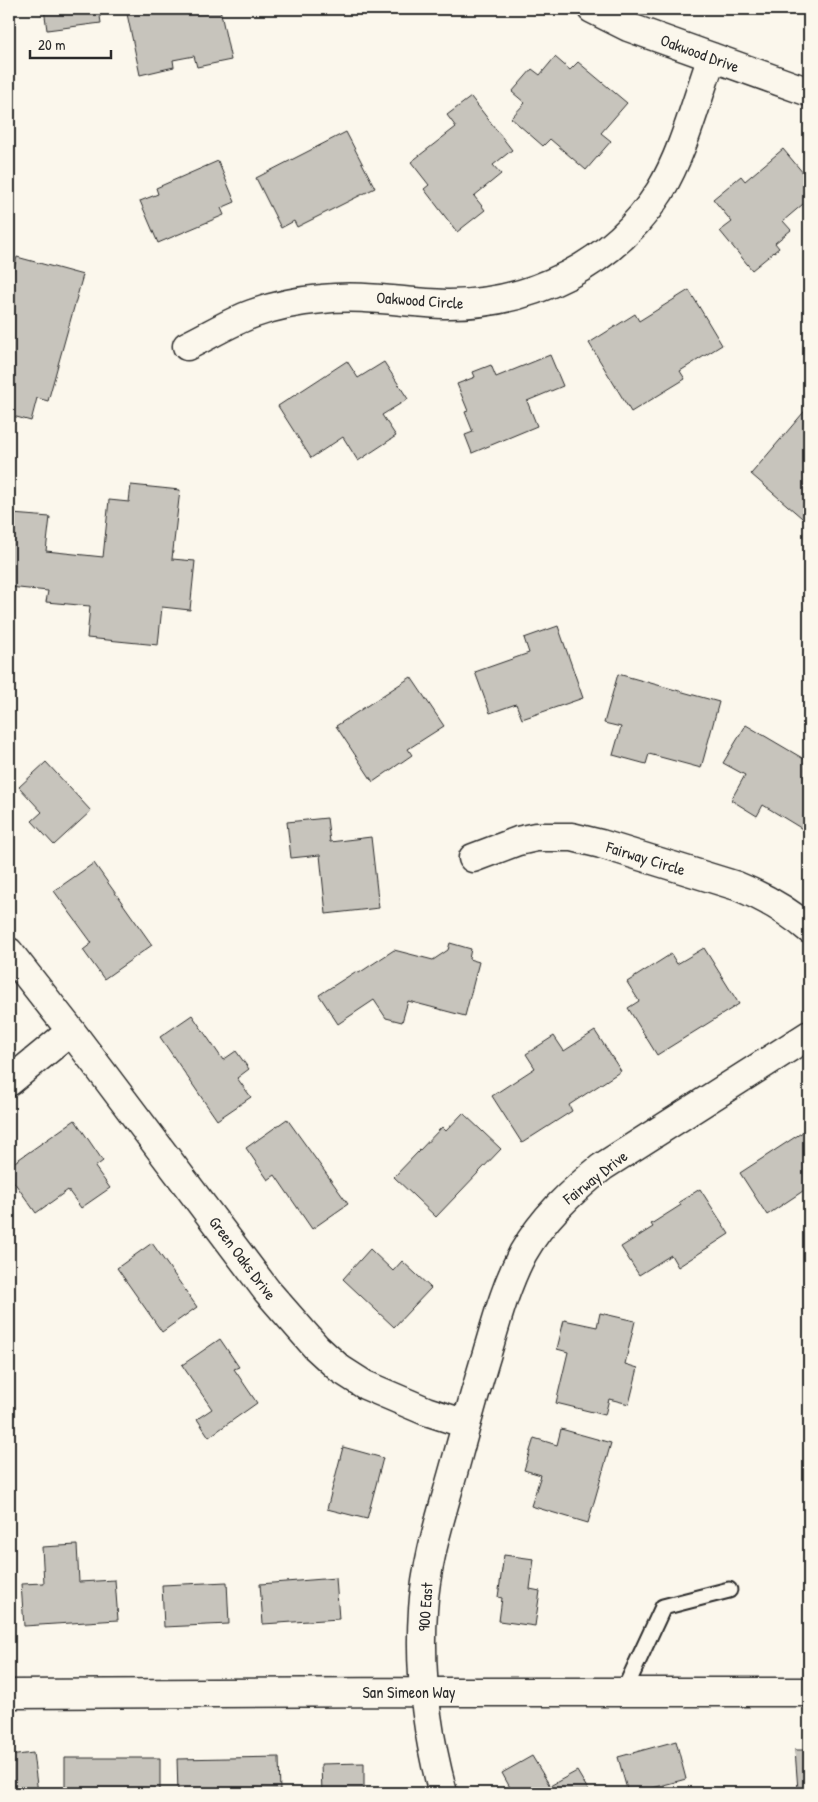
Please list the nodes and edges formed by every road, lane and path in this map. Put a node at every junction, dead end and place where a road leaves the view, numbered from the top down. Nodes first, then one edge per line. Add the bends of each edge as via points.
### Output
1 (592, 9) edge
2 (712, 57) junction
3 (809, 92) edge
4 (187, 346) dead end
5 (473, 858) dead end
6 (809, 929) edge
7 (9, 952) edge
8 (71, 1031) junction
9 (809, 1035) edge
10 (9, 1082) edge
11 (466, 1424) junction
12 (729, 1590) dead end
13 (424, 1692) junction
14 (809, 1692) edge
15 (623, 1693) junction
16 (9, 1694) edge
17 (443, 1793) edge

1 - 2 street, Oakwood Drive via 628,27
2 - 3 street, Oakwood Drive
2 - 4 street, Oakwood Circle via 674,164 660,191 621,237 596,258 566,276 537,290 476,304 352,296 290,303 251,314
5 - 6 street, Fairway Circle via 536,837 572,837 738,886 779,906
7 - 8 street, Green Oaks Drive
8 - 10 street
8 - 11 street, Green Oaks Drive via 267,1291 316,1347 340,1369 365,1385
9 - 11 street, Fairway Drive via 602,1167 558,1206 539,1229 511,1278
11 - 13 street, 900 East via 426,1585 422,1659
12 - 15 lane via 663,1607
13 - 15 street, San Simeon Way
13 - 16 street, San Simeon Way
13 - 17 street, 900 East
14 - 15 street, San Simeon Way

